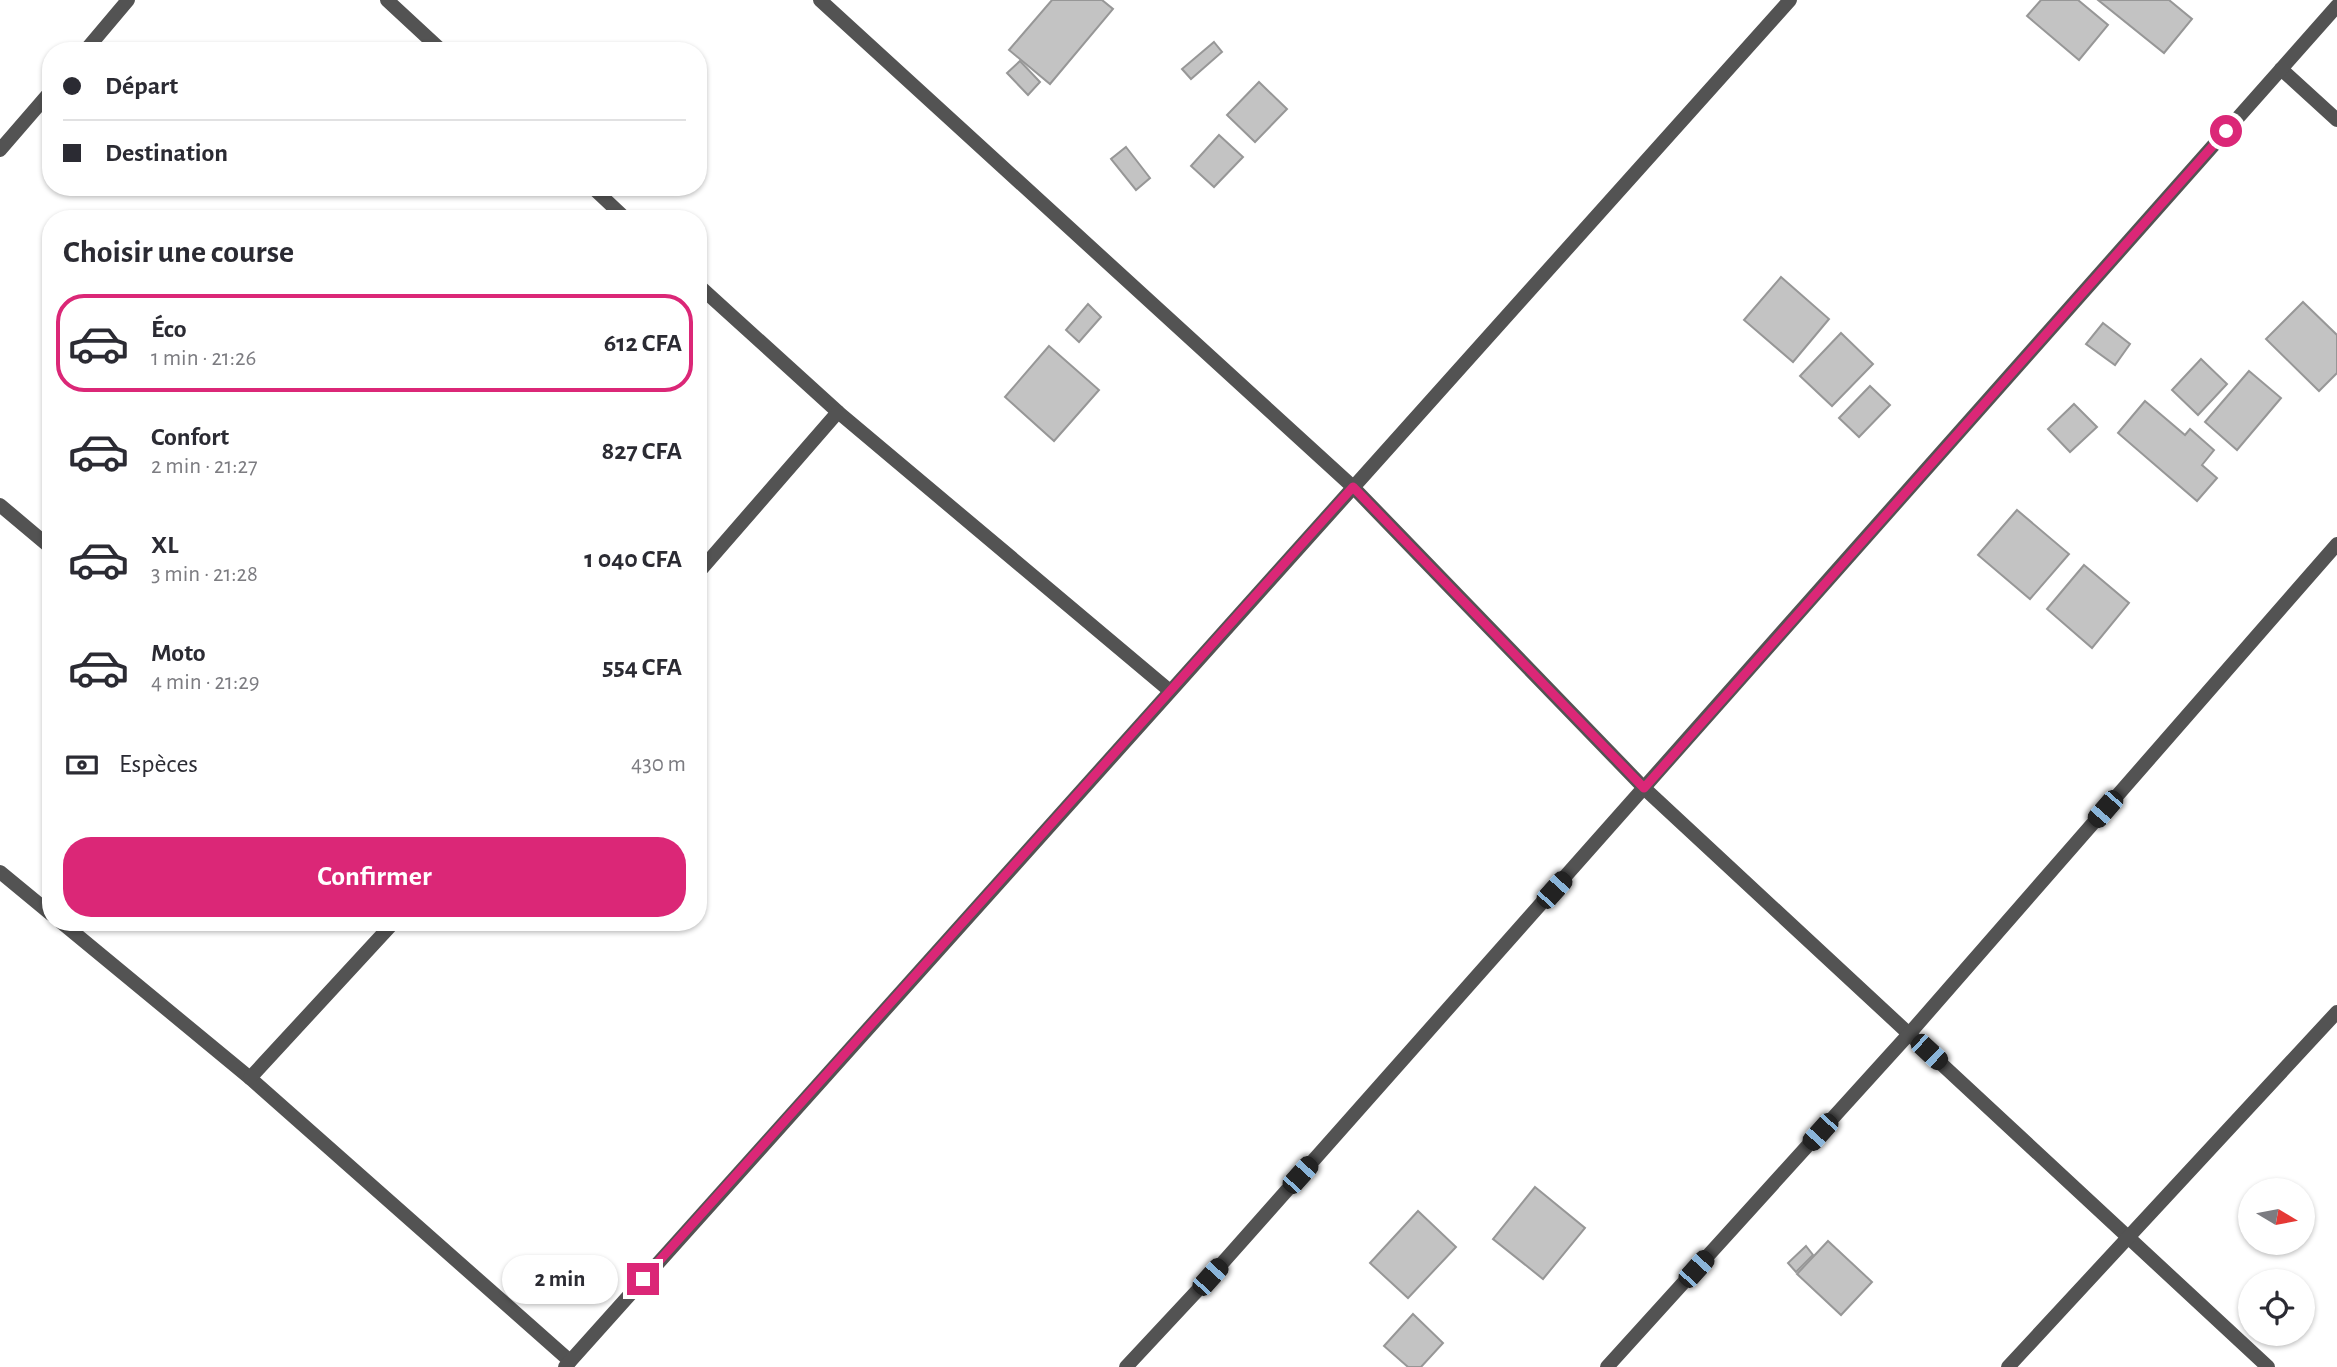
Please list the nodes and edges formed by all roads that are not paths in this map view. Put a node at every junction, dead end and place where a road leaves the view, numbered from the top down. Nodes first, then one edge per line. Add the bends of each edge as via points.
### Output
1 (128, 0) edge
2 (387, 0) edge
3 (820, 0) edge
4 (1790, 0) edge
5 (2337, 6) edge
6 (93, 42) edge
7 (432, 42) edge
8 (2281, 69) junction
9 (42, 101) edge
10 (2337, 120) edge
11 (0, 150) edge
12 (602, 196) edge
13 (616, 210) edge
14 (707, 293) edge
15 (838, 412) junction
16 (1353, 487) junction
17 (0, 505) edge
18 (42, 540) edge
19 (2337, 544) edge
20 (707, 563) edge
21 (1170, 691) junction
22 (1644, 788) junction
23 (0, 872) edge
24 (42, 907) edge
25 (72, 931) edge
26 (386, 931) edge
27 (2337, 1012) edge
28 (1909, 1034) junction
29 (250, 1078) junction
30 (2129, 1237) junction
31 (567, 1364) edge
32 (1126, 1367) edge
33 (1607, 1367) edge
34 (2008, 1367) edge
35 (2268, 1367) edge

1 - 6 street
2 - 7 street
3 - 16 street
4 - 16 street
5 - 8 street
8 - 10 street
8 - 22 street
9 - 11 street
12 - 13 street
14 - 15 street
15 - 20 street
15 - 21 street
16 - 21 street
16 - 22 street
17 - 18 street
19 - 28 street
21 - 31 street
22 - 28 street
22 - 32 street
23 - 24 street
25 - 29 street
26 - 29 street
27 - 30 street
28 - 30 street
28 - 33 street
29 - 31 street
30 - 34 street
30 - 35 street

